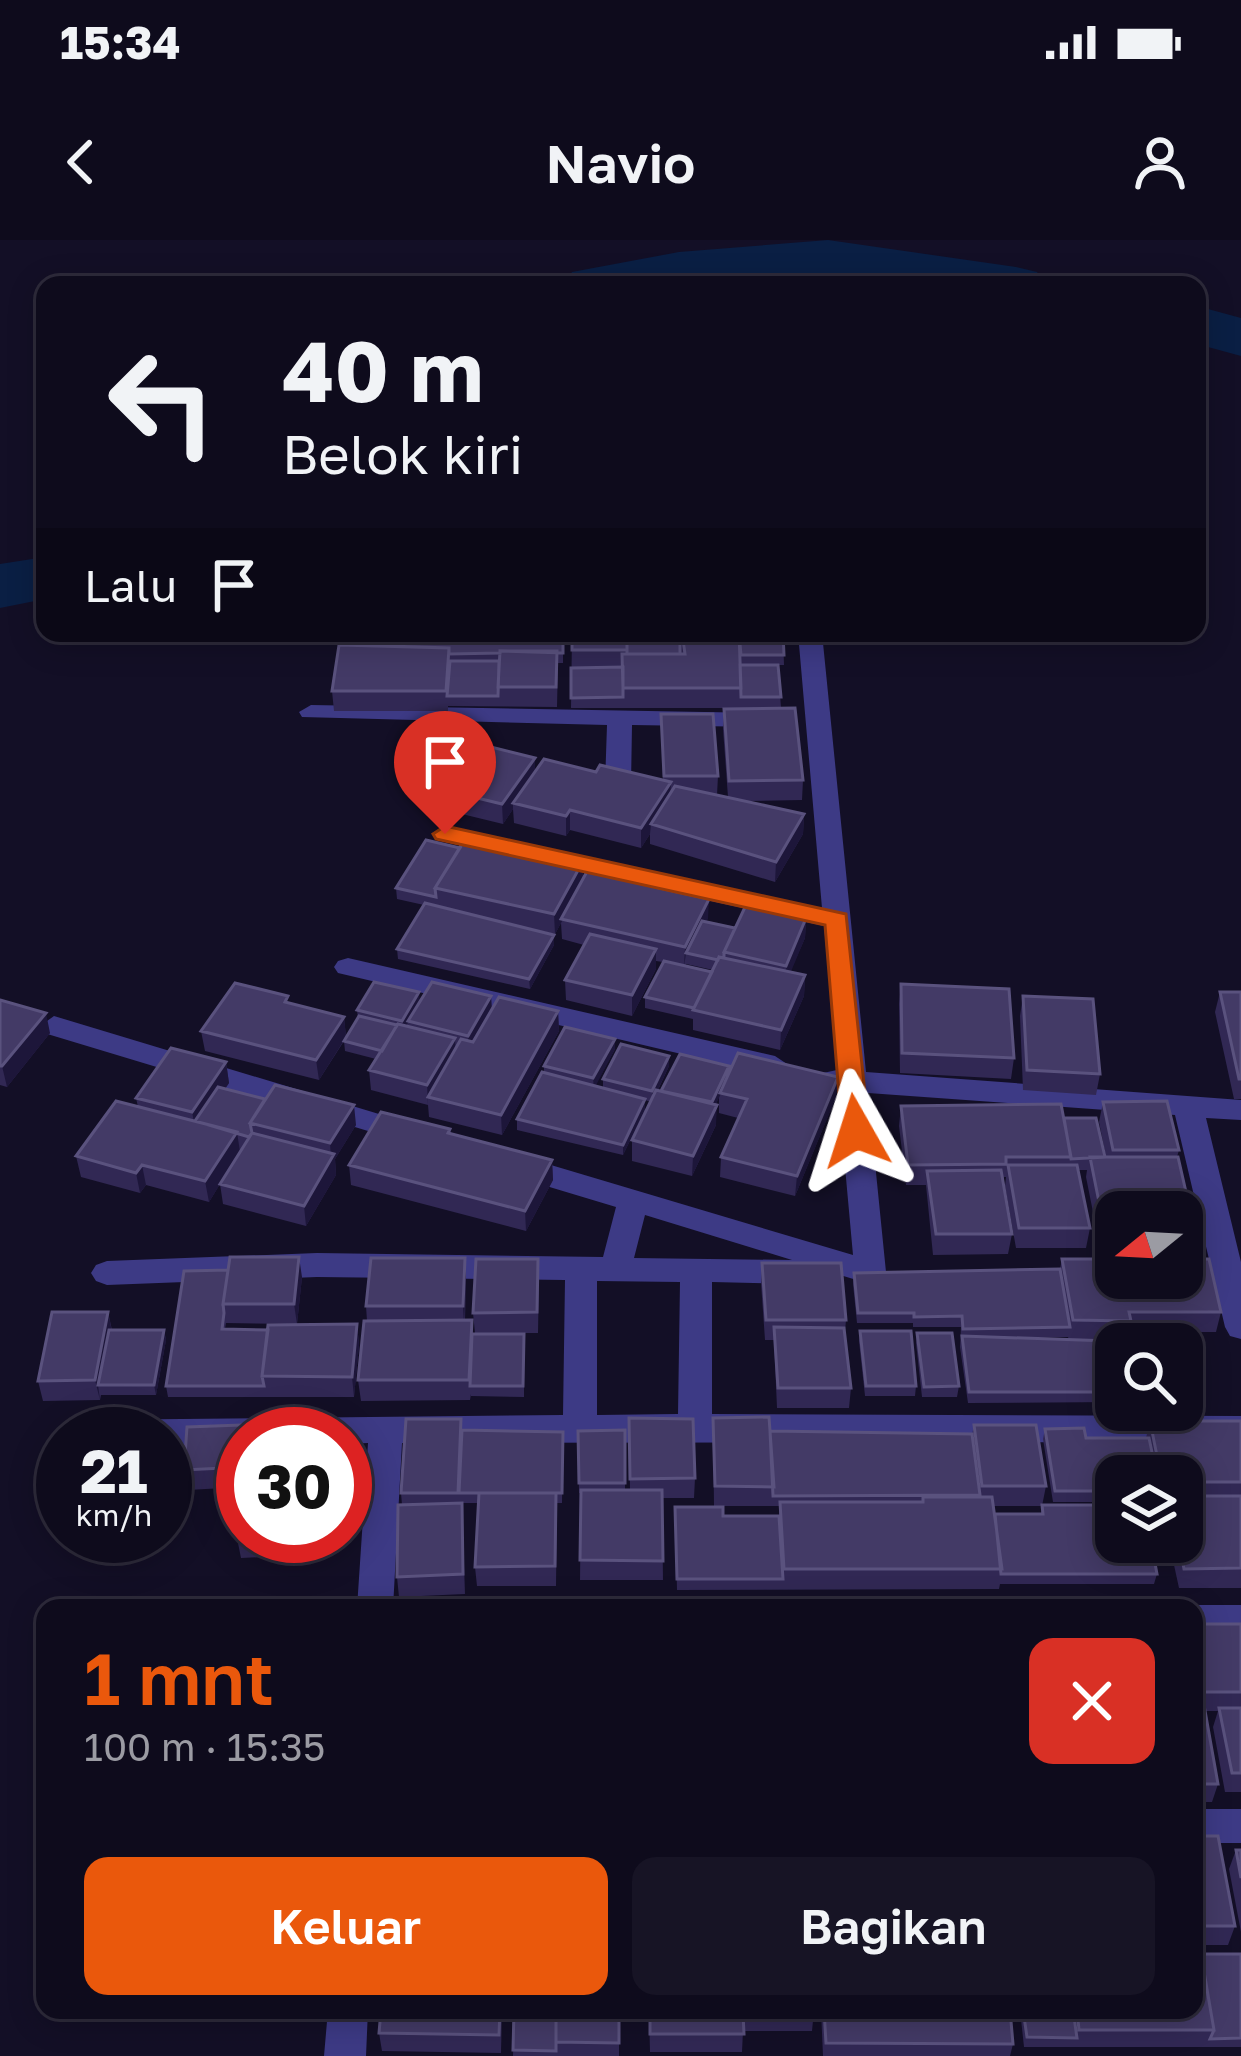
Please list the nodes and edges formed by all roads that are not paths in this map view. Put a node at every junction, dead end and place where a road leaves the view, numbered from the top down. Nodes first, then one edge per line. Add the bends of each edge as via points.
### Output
1 (811, 642) edge
2 (311, 712) dead end
3 (620, 718) junction
4 (818, 721) junction
5 (618, 785) edge
6 (445, 834) dead end
7 (837, 920) junction
8 (348, 967) dead end
9 (55, 1027) dead end
10 (851, 1084) junction
11 (1189, 1110) junction
12 (1241, 1110) edge
13 (433, 1140) edge
14 (477, 1154) edge
15 (633, 1200) junction
16 (581, 1271) junction
17 (696, 1271) junction
18 (615, 1272) junction
19 (882, 1272) junction
20 (106, 1273) dead end
21 (1241, 1327) edge
22 (695, 1427) junction
23 (1241, 1429) edge
24 (580, 1430) junction
25 (386, 1432) junction
26 (192, 1433) edge
27 (376, 1599) edge
28 (1203, 1620) edge
29 (1241, 1620) edge
30 (1203, 1826) edge
31 (1241, 1826) edge
32 (347, 2019) edge
33 (345, 2056) edge

1 - 4 street
2 - 3 street
3 - 4 street
3 - 5 street
4 - 7 street
6 - 7 street
7 - 10 street
8 - 10 street
9 - 13 street
10 - 11 street
10 - 19 street
11 - 12 street
11 - 21 street via 1216,1272
14 - 15 street
15 - 18 street
15 - 19 street
16 - 18 street
16 - 20 street via 317,1264
16 - 24 street
17 - 18 street
17 - 19 street
17 - 22 street
22 - 23 street
22 - 24 street
24 - 25 street
25 - 26 street
25 - 27 street
28 - 29 street
30 - 31 street
32 - 33 street

